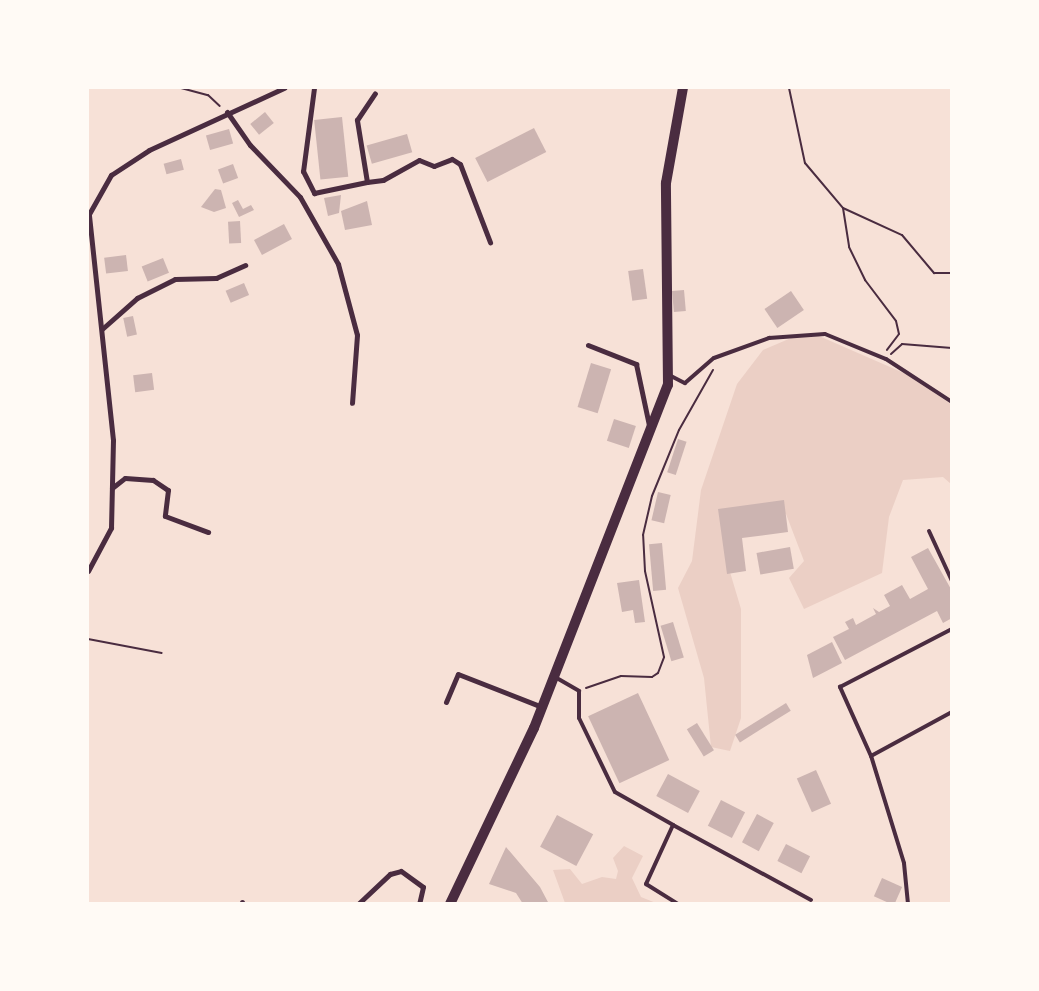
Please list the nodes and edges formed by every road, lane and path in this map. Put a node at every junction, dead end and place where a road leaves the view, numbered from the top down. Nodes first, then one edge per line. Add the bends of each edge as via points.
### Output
1 (181, 88) edge
2 (284, 88) edge
3 (314, 88) edge
4 (682, 88) edge
5 (788, 88) edge
6 (375, 93) dead end
7 (226, 112) junction
8 (366, 182) junction
9 (843, 208) junction
10 (490, 242) dead end
11 (245, 265) dead end
12 (952, 273) edge
13 (102, 329) junction
14 (588, 345) dead end
15 (952, 348) edge
16 (884, 358) junction
17 (712, 360) junction
18 (669, 375) junction
19 (352, 402) dead end
20 (952, 402) edge
21 (631, 483) junction
22 (112, 488) junction
23 (928, 531) dead end
24 (208, 532) dead end
25 (88, 571) edge
26 (952, 581) edge
27 (952, 629) edge
28 (88, 639) edge
29 (162, 653) dead end
30 (555, 677) junction
31 (578, 691) junction
32 (446, 702) dead end
33 (543, 707) junction
34 (952, 712) edge
35 (871, 756) junction
36 (674, 825) junction
37 (811, 900) dead end
38 (358, 904) edge
39 (419, 904) edge
40 (450, 904) edge
41 (678, 904) edge
42 (908, 904) edge

1 - 7 path via 208,95
2 - 7 street
3 - 8 street via 303,171 314,193
4 - 18 main road via 666,183
5 - 9 path via 806,164
6 - 8 street via 357,120
7 - 13 street via 149,150 111,175 89,214
7 - 19 street via 250,145 300,197 338,264 357,335
8 - 10 street via 383,180 419,160 434,166 452,159 460,164
9 - 12 path via 902,235 934,273
9 - 16 path via 849,247 861,272 896,321 899,334
11 - 13 street via 216,278 175,279 137,298
13 - 22 street via 114,440
14 - 21 street via 636,364 650,422
15 - 16 path via 902,344
16 - 17 lane via 825,334 769,338
16 - 20 lane
17 - 18 lane via 685,383
17 - 31 path via 713,373 679,430 652,496 643,535 645,570 664,657 658,673 652,677 621,676
18 - 21 main road
21 - 30 main road
22 - 24 street via 125,478 153,480 168,490 165,516
22 - 25 street via 111,528
23 - 26 lane
27 - 35 lane via 840,688
28 - 29 path
30 - 31 lane
30 - 33 main road
31 - 36 lane via 579,718 615,792
32 - 33 street via 458,674
33 - 40 main road
34 - 35 lane
35 - 42 lane via 904,863
36 - 37 lane
36 - 41 lane via 646,884
38 - 39 street via 390,874 401,871 424,887

